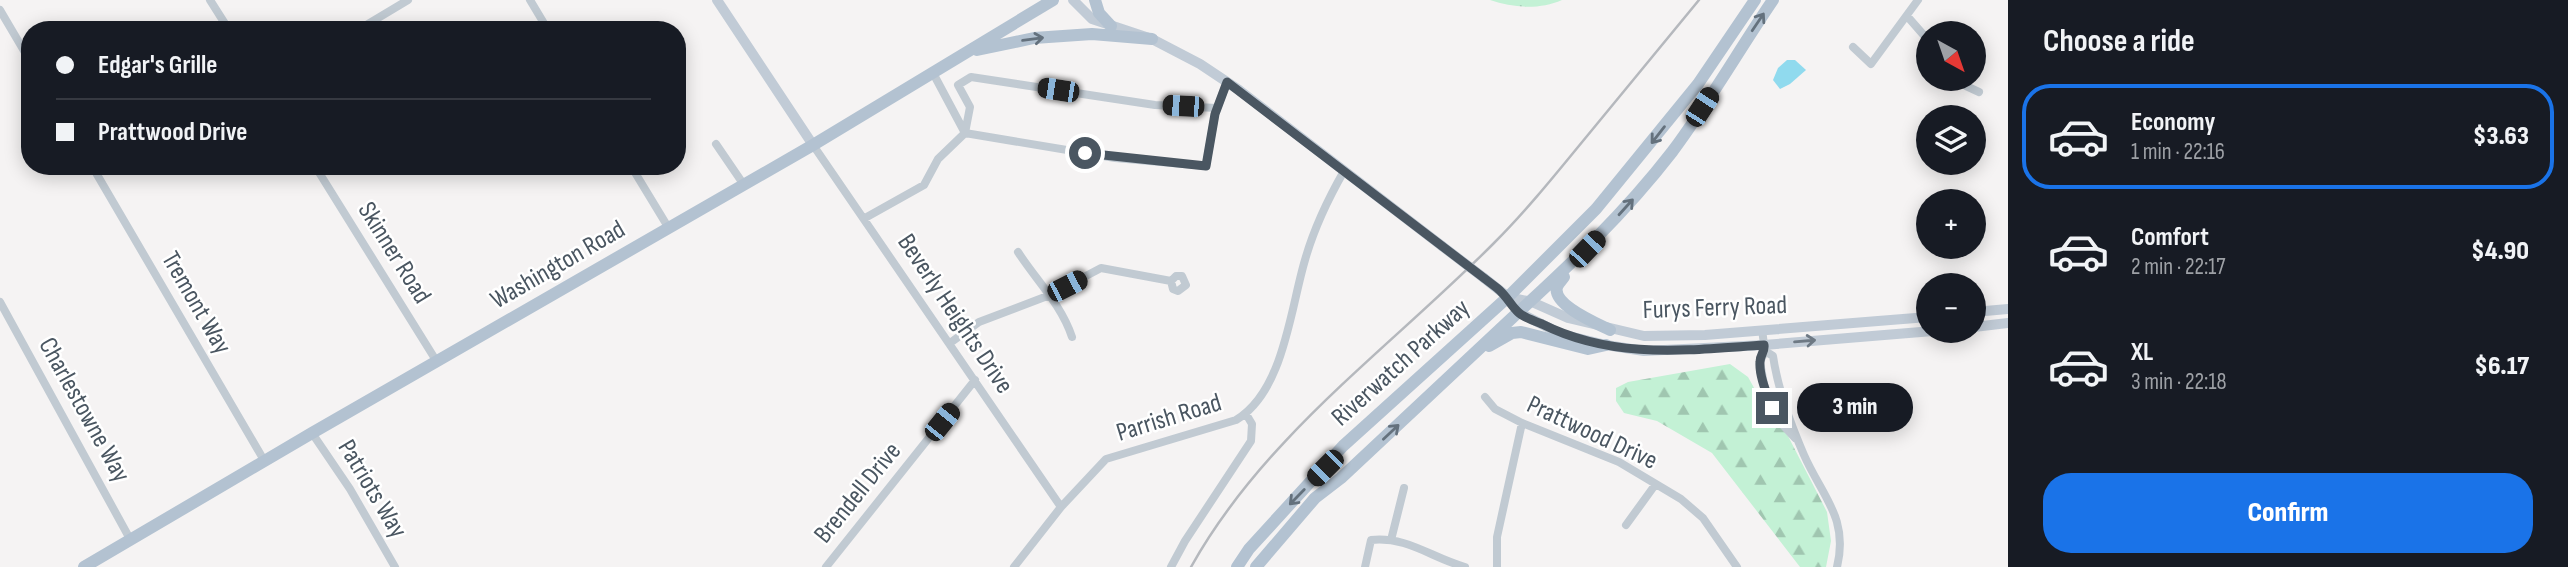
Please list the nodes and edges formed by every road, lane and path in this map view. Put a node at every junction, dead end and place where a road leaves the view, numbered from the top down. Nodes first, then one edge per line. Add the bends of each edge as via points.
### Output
1 (210, 0) edge
2 (408, 0) edge
3 (530, 0) edge
4 (717, 0) edge
5 (1053, 0) edge
6 (1073, 0) edge
7 (1095, 0) edge
8 (1755, 0) edge
9 (1773, 0) edge
10 (1918, 0) edge
11 (0, 10) edge
12 (1907, 16) junction
13 (223, 21) edge
14 (373, 21) edge
15 (543, 21) edge
16 (1111, 26) junction
17 (1916, 26) edge
18 (1152, 40) junction
19 (21, 46) edge
20 (1853, 47) dead end
21 (966, 52) junction
22 (933, 73) junction
23 (1227, 82) junction
24 (1217, 108) junction
25 (965, 133) junction
26 (716, 144) dead end
27 (813, 145) junction
28 (1344, 171) junction
29 (97, 175) edge
30 (321, 175) edge
31 (636, 175) edge
32 (744, 185) junction
33 (865, 218) junction
34 (668, 228) junction
35 (1018, 252) dead end
36 (1572, 265) junction
37 (1171, 281) dead end
38 (1050, 295) junction
39 (1508, 297) junction
40 (0, 302) edge
41 (1532, 302) junction
42 (2008, 309) edge
43 (1986, 311) edge
44 (1518, 312) junction
45 (1916, 318) edge
46 (2008, 323) edge
47 (1986, 326) edge
48 (1610, 330) junction
49 (1762, 330) junction
50 (1916, 333) edge
51 (1072, 337) dead end
52 (950, 343) junction
53 (1606, 345) junction
54 (1764, 348) junction
55 (1473, 355) junction
56 (437, 362) junction
57 (975, 380) junction
58 (1485, 397) dead end
59 (1246, 414) junction
60 (1522, 423) junction
61 (313, 433) junction
62 (1799, 443) junction
63 (265, 462) junction
64 (1655, 485) junction
65 (1404, 488) dead end
66 (1061, 507) junction
67 (1626, 525) dead end
68 (130, 539) junction
69 (1391, 540) junction
70 (84, 567) edge
71 (395, 567) edge
72 (826, 567) edge
73 (1014, 567) edge
74 (1171, 567) edge
75 (1237, 567) edge
76 (1256, 567) edge
77 (1365, 567) edge
78 (1465, 567) edge
79 (1490, 567) edge
80 (1496, 567) edge
81 (1737, 567) edge
82 (1837, 567) edge

1 - 13 street
2 - 14 street
3 - 15 street
4 - 27 main road
5 - 21 main road, Washington Road
6 - 16 main road, Furys Ferry Road via 1092,19
7 - 16 main road
8 -> 39 main road, Riverwatch Parkway via 1698,84 1623,179
36 -> 9 main road, Riverwatch Parkway via 1673,151
10 - 12 street
11 - 19 street
12 - 17 street
12 - 20 street via 1871,64
16 - 18 main road, Furys Ferry Road
21 -> 18 main road via 1034,38 1091,34
18 - 23 main road, Furys Ferry Road
21 - 22 main road, Washington Road
22 - 25 street
22 - 27 main road, Washington Road
23 - 24 street
23 - 28 main road, Furys Ferry Road
24 - 25 street via 1206,166 1115,158
24 - 25 street via 1155,104 971,77 958,85 970,107
25 - 33 street via 938,159 924,185
26 - 32 street
27 - 32 main road, Washington Road
27 - 33 street, Beverly Heights Drive
28 - 39 main road, Furys Ferry Road, bridge
28 - 59 street, Parrish Road via 1311,240 1279,360
29 - 63 street, Tremont Way
30 - 56 street, Skinner Road
31 - 34 street
32 - 34 main road, Washington Road
33 - 52 street, Beverly Heights Drive
34 - 56 main road, Washington Road
35 - 38 street
36 - 41 main road, Riverwatch Parkway
36 - 48 main road via 1557,286 1557,294 1578,315
37 - 38 street via 1101,268
38 - 51 street
38 - 52 street via 979,322
39 - 41 main road, Furys Ferry Road
39 - 44 main road, Furys Ferry Road
39 -> 75 main road, Riverwatch Parkway via 1343,446
40 - 68 street, Charlestowne Way
41 - 44 main road, Riverwatch Parkway
41 - 48 main road, Furys Ferry Road
42 - 43 main road
44 - 53 main road, Furys Ferry Road via 1561,334
44 - 55 main road, Riverwatch Parkway
45 - 49 main road, Furys Ferry Road
46 - 47 main road
48 - 49 main road, Furys Ferry Road via 1644,336
49 - 54 street
54 -> 50 main road, Furys Ferry Road
52 - 57 street, Beverly Heights Drive
53 - 54 main road, Furys Ferry Road via 1644,351
53 - 55 main road via 1588,349 1521,332
54 - 62 street via 1773,356 1777,383
54 - 62 street via 1760,362 1765,390 1781,424
76 -> 55 main road, Riverwatch Parkway via 1315,498
56 - 61 main road, Washington Road
57 - 66 street, Beverly Heights Drive
57 - 72 street, Brendell Drive
58 - 60 street, Prattwood Drive via 1495,409
59 - 66 street, Parrish Road via 1106,459
59 - 74 street via 1252,424 1251,442
60 - 64 street, Prattwood Drive via 1619,462
60 - 80 street via 1497,537
61 - 63 main road, Washington Road
61 - 71 street, Patriots Way
62 - 82 street via 1840,529
63 - 68 main road, Washington Road
64 - 67 street
64 - 81 street, Prattwood Drive via 1703,518
65 - 69 street
66 - 73 street, Parrish Road
68 - 70 main road, Washington Road
69 - 77 street via 1371,540
69 - 78 street
79 - 80 street

